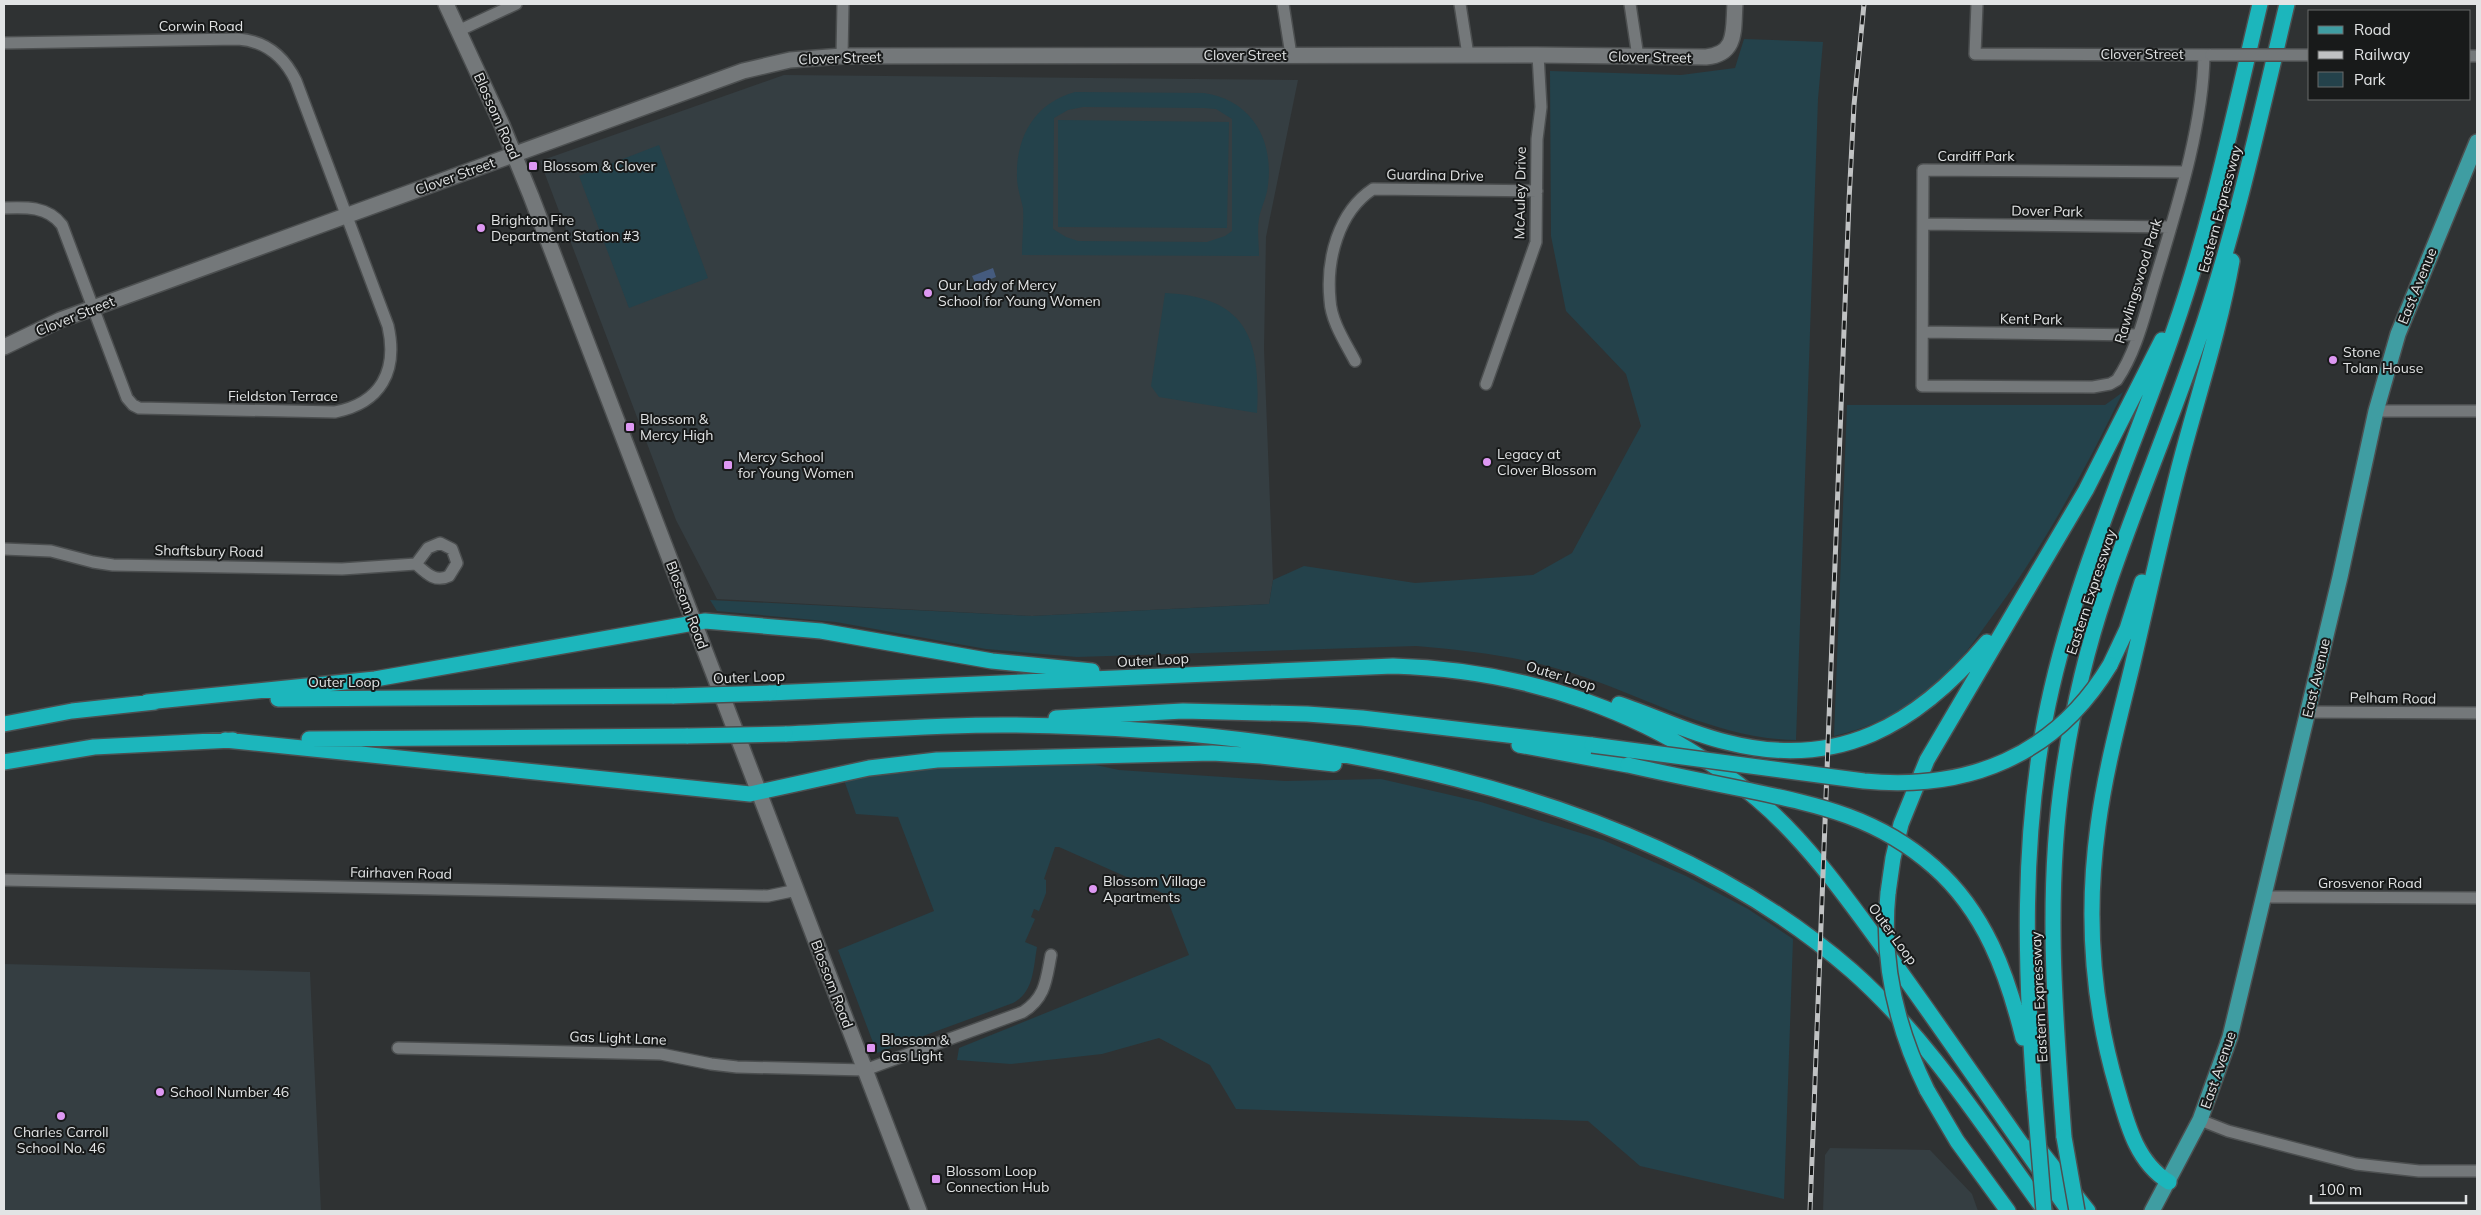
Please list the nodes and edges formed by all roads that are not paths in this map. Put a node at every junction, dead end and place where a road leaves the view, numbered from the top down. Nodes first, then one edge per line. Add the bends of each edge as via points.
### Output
1 (446, 4) edge
2 (516, 4) edge
3 (842, 4) edge
4 (1284, 4) edge
5 (1460, 4) edge
6 (1630, 4) edge
7 (1735, 4) edge
8 (1977, 4) edge
9 (2260, 4) edge
10 (2287, 4) edge
11 (458, 31) junction
12 (4, 43) edge
13 (1291, 55) junction
14 (1468, 55) junction
15 (1538, 55) junction
16 (2208, 55) junction
17 (2308, 55) edge
18 (842, 56) junction
19 (1638, 57) junction
20 (2477, 142) edge
21 (514, 154) junction
22 (2250, 162) junction
23 (2185, 172) junction
24 (1537, 191) junction
25 (4, 208) edge
26 (348, 216) junction
27 (2207, 222) junction
28 (1923, 224) junction
29 (2171, 227) junction
30 (94, 308) junction
31 (1923, 332) junction
32 (2138, 335) junction
33 (7, 344) edge
34 (1355, 361) dead end
35 (1486, 384) dead end
36 (1922, 386) joint
37 (2376, 411) junction
38 (2477, 411) edge
39 (2177, 475) junction
40 (4, 549) edge
41 (416, 564) dead end
42 (2025, 591) junction
43 (694, 622) junction
44 (1168, 675) junction
45 (1524, 681) junction
46 (147, 702) junction
47 (2308, 712) junction
48 (2477, 714) edge
49 (4, 724) edge
50 (1412, 724) junction
51 (938, 726) junction
52 (224, 740) junction
53 (4, 762) edge
54 (1445, 777) junction
55 (760, 793) junction
56 (4, 880) edge
57 (797, 890) junction
58 (2263, 898) junction
59 (2477, 898) edge
60 (1051, 954) dead end
61 (1922, 1002) junction
62 (398, 1048) dead end
63 (865, 1070) junction
64 (2034, 1090) junction
65 (2200, 1120) junction
66 (2064, 1137) junction
67 (2477, 1171) edge
68 (2169, 1182) junction
69 (919, 1211) edge
70 (2008, 1211) edge
71 (2044, 1211) edge
72 (2070, 1211) edge
73 (2077, 1211) edge
74 (2088, 1211) edge
75 (2152, 1211) edge

1 - 11 street, Blossom Road
2 - 11 street
3 - 18 street
4 - 13 street
5 - 14 street
6 - 19 street
7 - 19 street, Clover Street via 1732,37 1726,50 1716,56
8 - 16 street, Clover Street via 1975,54
9 - 27 highway, Eastern Expressway
10 - 22 highway, Eastern Expressway
11 - 21 street, Blossom Road
12 - 26 street, Corwin Road via 238,40 267,46 286,63 296,81
13 - 14 street, Clover Street
13 - 18 street, Clover Street
14 - 15 street, Clover Street
15 - 19 street, Clover Street
15 - 24 street, McAuley Drive
16 - 17 street, Clover Street, bridge
16 - 23 street, Rawlingswood Park
18 - 21 street, Clover Street via 790,60 755,67
20 - 37 main road, East Avenue via 2404,313
21 - 26 street, Clover Street
21 - 43 street, Blossom Road
22 - 39 highway via 2225,299
22 - 66 highway, Eastern Expressway via 2198,344 2100,610 2070,729 2058,813 2052,908
23 - 28 street, Cardiff Park via 1923,170
23 - 29 street, Rawlingswood Park
24 - 34 street, Guardina Drive via 1373,189 1359,198 1343,223 1331,259 1330,301 1339,331
24 - 35 street, McAuley Drive via 1536,242
25 - 30 street, Fieldston Terrace via 38,209 58,219
26 - 30 street, Clover Street
26 - 30 street, Fieldston Terrace via 391,340 391,358 383,383 375,393 352,408 328,413 139,408 127,398
27 - 42 highway via 2174,311 2143,380 2094,475
27 - 64 highway, Eastern Expressway via 2174,330 2078,594 2048,704 2032,815 2027,889 2027,983
28 - 29 street, Dover Park
28 - 31 street, Cardiff Park
29 - 32 street, Rawlingswood Park
30 - 33 street, Clover Street
31 - 32 street, Kent Park
31 - 36 street, Cardiff Park
32 - 36 street, Rawlingswood Park via 2117,380 2102,386
37 - 38 street
37 - 47 main road, East Avenue
39 - 50 highway, bridge via 2135,605 2110,665 2074,712 2036,744 1994,766 1940,781 1874,782
39 - 68 highway via 2106,776 2096,838 2092,912 2096,986 2114,1078 2139,1153 2150,1168
40 - 41 street, Shaftsbury Road via 51,551 113,565 348,569
42 - 45 highway via 1978,653 1929,701 1882,730 1834,746 1784,750 1734,744 1597,697
42 - 70 highway, bridge via 1922,769 1901,824 1888,893 1886,939 1894,998 1906,1041 1928,1090 1957,1141
43 - 44 highway via 821,631 1027,665
43 - 46 highway via 368,680
43 - 55 street, Blossom Road
44 - 45 highway, Outer Loop via 1393,666 1468,671
44 - 46 highway, Outer Loop, bridge via 674,696
45 - 61 highway, Outer Loop via 1577,697 1647,727 1695,755 1757,799 1821,866
46 - 49 highway, Outer Loop via 72,711
47 - 48 street, Pelham Road
47 - 58 main road, East Avenue
50 - 51 highway via 1307,714 1206,711
50 - 64 highway, bridge via 1803,802 1844,813 1892,835 1934,867 1969,905 1998,955 2018,1016
51 - 52 highway, bridge via 688,736
51 - 54 highway via 1033,726 1202,736 1333,754
52 - 53 highway via 94,747
52 - 55 highway
54 - 55 highway via 1261,756 1160,754 902,763 847,772
54 - 71 highway via 1535,803 1642,843 1744,894 1807,936 1865,983 1904,1024
55 - 57 street, Blossom Road
56 - 57 street, Fairhaven Road via 768,896
57 - 63 street, Blossom Road
58 - 59 street, Grosvenor Road
58 - 65 main road, East Avenue via 2230,1037
60 - 63 street via 1043,992 1035,1004 1023,1012
61 - 72 highway, Outer Loop
61 - 74 highway
62 - 63 street, Gas Light Lane via 660,1054 736,1067
63 - 69 street, Blossom Road
64 - 71 highway, Eastern Expressway, bridge
65 - 67 street via 2228,1131 2356,1164
65 - 68 main road, East Avenue
66 - 72 highway, Eastern Expressway, bridge
66 - 73 highway, bridge
68 - 75 main road, East Avenue

